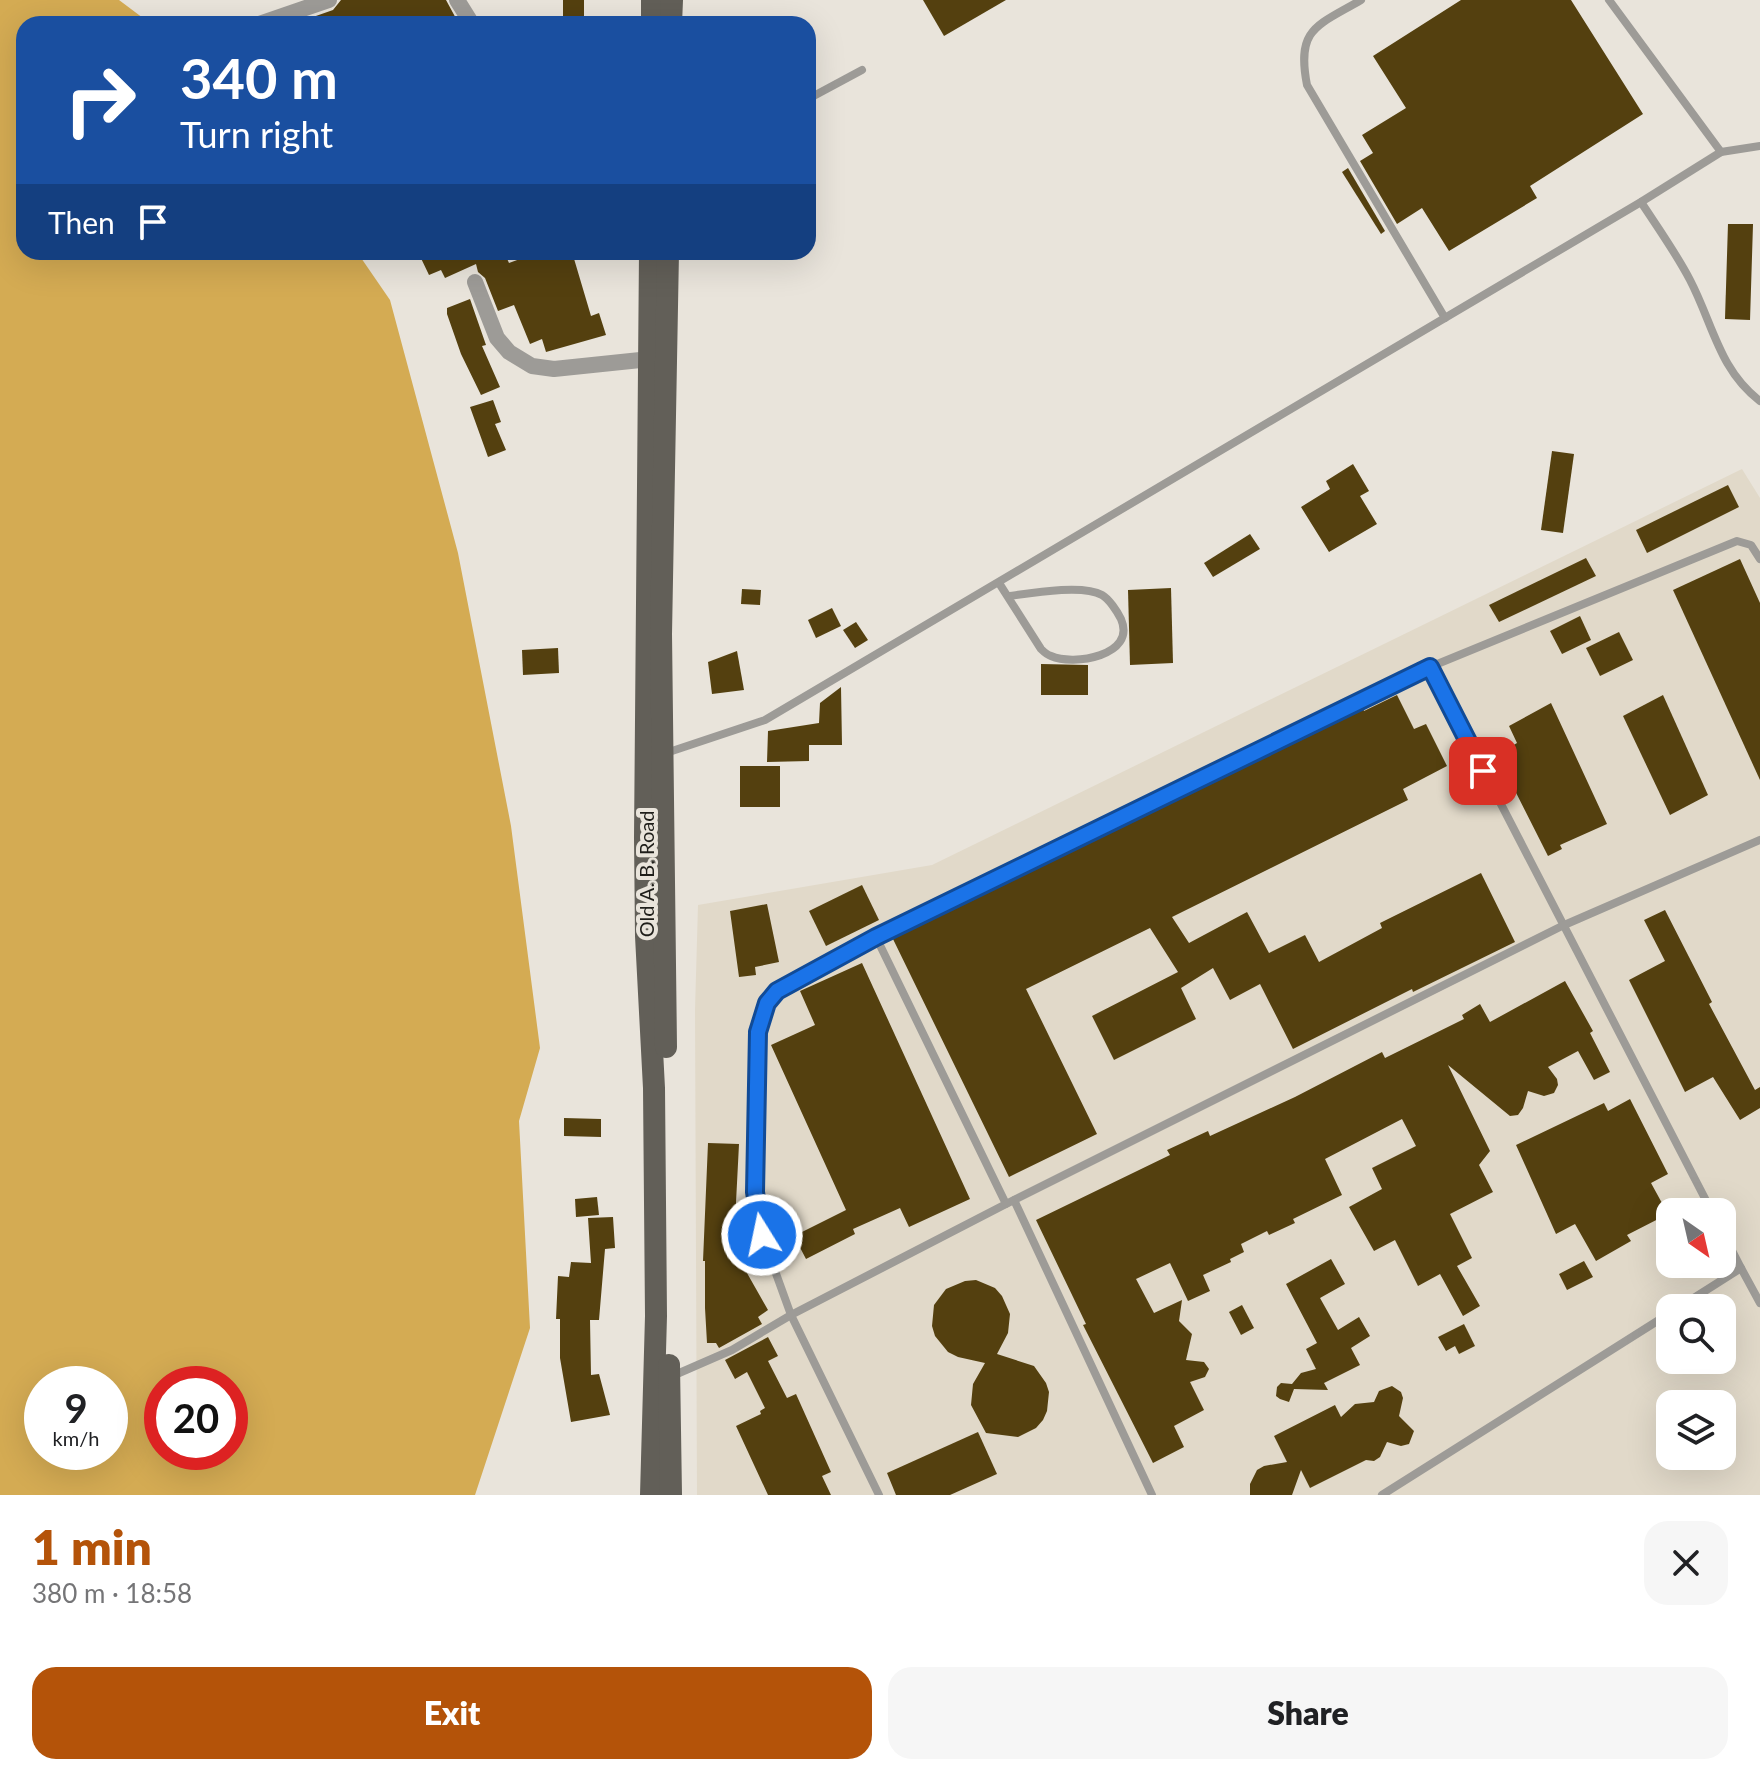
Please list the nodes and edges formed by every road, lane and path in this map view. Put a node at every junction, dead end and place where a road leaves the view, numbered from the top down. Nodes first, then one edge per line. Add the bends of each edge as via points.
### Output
1 (329, 0) edge
2 (1361, 0) edge
3 (1609, 0) edge
4 (282, 16) edge
5 (862, 70) dead end
6 (816, 95) edge
7 (1760, 146) edge
8 (1721, 152) junction
9 (1641, 202) junction
10 (650, 260) edge
11 (668, 260) edge
12 (475, 282) dead end
13 (1445, 318) junction
14 (650, 359) junction
15 (1760, 401) edge
16 (1760, 559) edge
17 (999, 583) junction
18 (1010, 596) junction
19 (1430, 667) junction
20 (655, 756) junction
21 (1760, 840) edge
22 (1562, 926) junction
23 (876, 937) junction
24 (1705, 1198) edge
25 (1010, 1202) junction
26 (1736, 1258) edge
27 (1741, 1268) junction
28 (1700, 1294) edge
29 (1760, 1303) edge
30 (791, 1315) junction
31 (1656, 1322) edge
32 (669, 1378) junction
33 (651, 1495) edge
34 (671, 1495) edge
35 (879, 1495) edge
36 (1152, 1495) edge
37 (1382, 1495) edge

1 - 4 street
2 - 13 lane via 1314,28 1304,44 1307,85
3 - 8 lane
5 - 6 lane
7 - 8 lane
8 - 9 lane
9 - 13 lane
9 - 15 lane via 1689,279 1725,363
10 - 14 main road, Old A. B. Road
11 - 20 main road, Old A. B. Road
12 - 14 street via 497,338 532,366 554,369
13 - 17 lane
14 - 20 main road, Old A. B. Road
16 - 19 lane via 1751,545 1737,541
17 - 18 lane
17 - 20 lane via 765,720
18 - 18 lane via 1041,649 1051,656 1101,656 1124,638 1117,611 1102,595 1062,590
19 - 22 lane
19 - 23 lane
20 - 32 main road, Old A. B. Road
20 - 33 main road, Old A. B. Road via 646,936 655,1103
21 - 22 lane
22 - 24 lane
22 - 25 lane
23 - 25 lane
23 - 30 lane via 777,991 767,1003 758,1032 755,1192 762,1235
25 - 30 lane
25 - 36 lane
26 - 27 lane
27 - 28 lane
27 - 29 lane
30 - 32 lane via 732,1350
30 - 35 lane
31 - 37 lane
32 - 34 main road, Old A. B. Road

